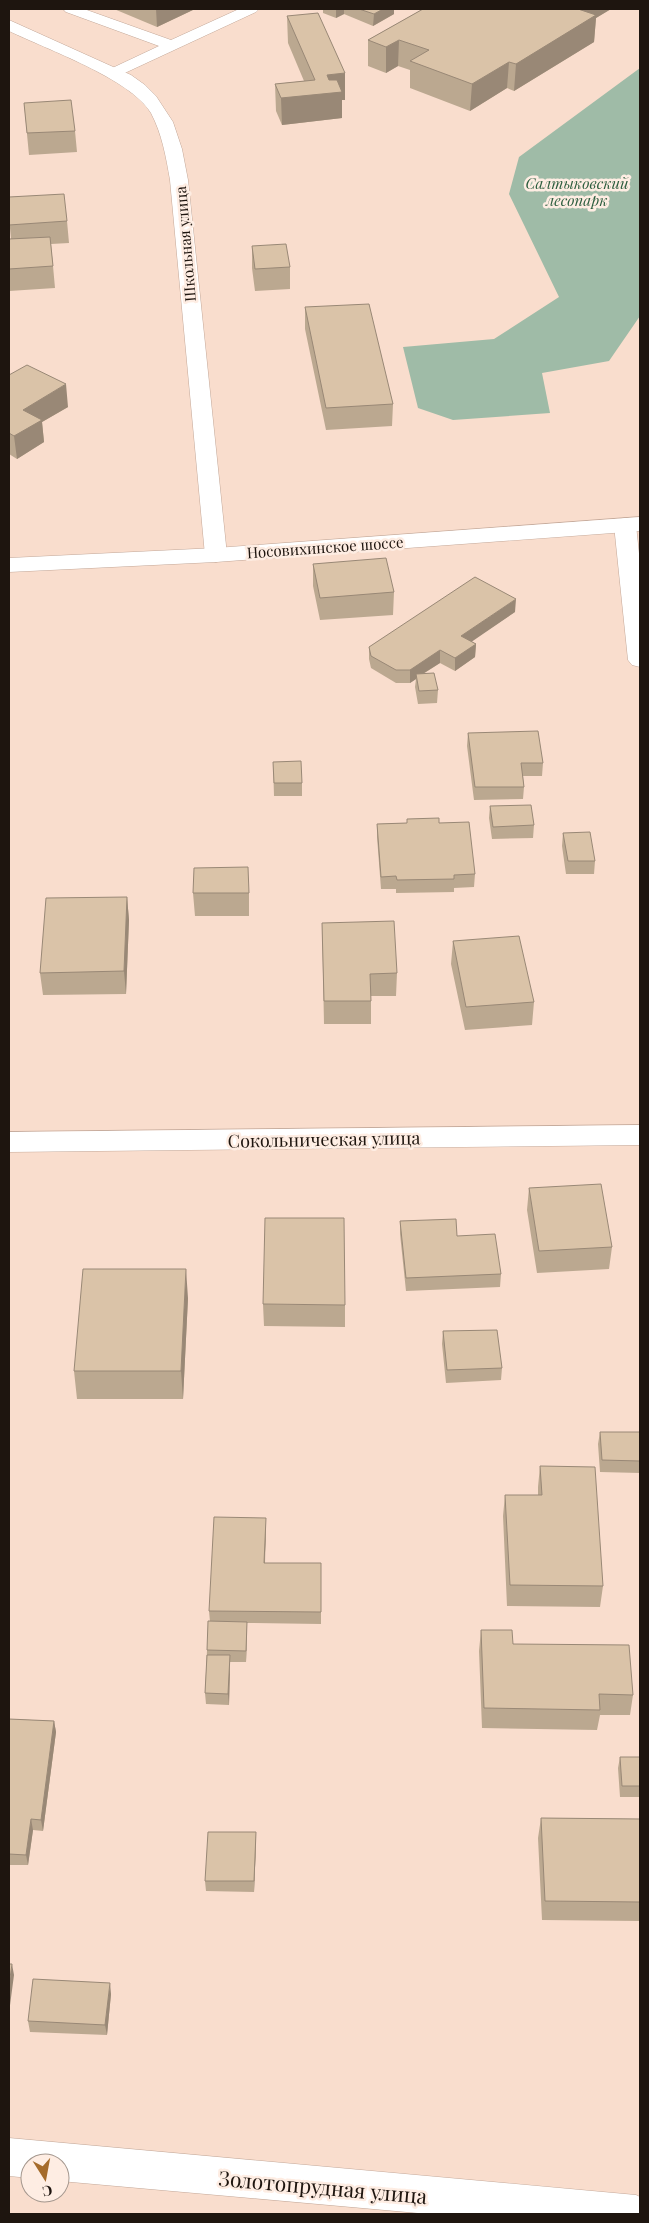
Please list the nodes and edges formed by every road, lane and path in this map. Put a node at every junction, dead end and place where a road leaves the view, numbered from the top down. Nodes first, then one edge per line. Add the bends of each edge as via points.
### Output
1 (71, 9) edge
2 (251, 9) edge
3 (9, 26) edge
4 (172, 46) junction
5 (114, 73) junction
6 (633, 524) edge
7 (216, 555) junction
8 (9, 565) edge
9 (640, 660) edge
10 (640, 1135) edge
11 (9, 1142) edge
12 (9, 2157) edge
13 (636, 2214) edge

1 - 4 lane
2 - 4 lane
3 - 5 street, Школьная улица
4 - 5 lane
5 - 7 street, Школьная улица via 141,89 153,101 167,128 174,154
6 - 7 street, Носовихинское шоссе
6 - 9 street
7 - 8 street, Носовихинское шоссе
10 - 11 street, Сокольническая улица
12 - 13 street, Золотопрудная улица

